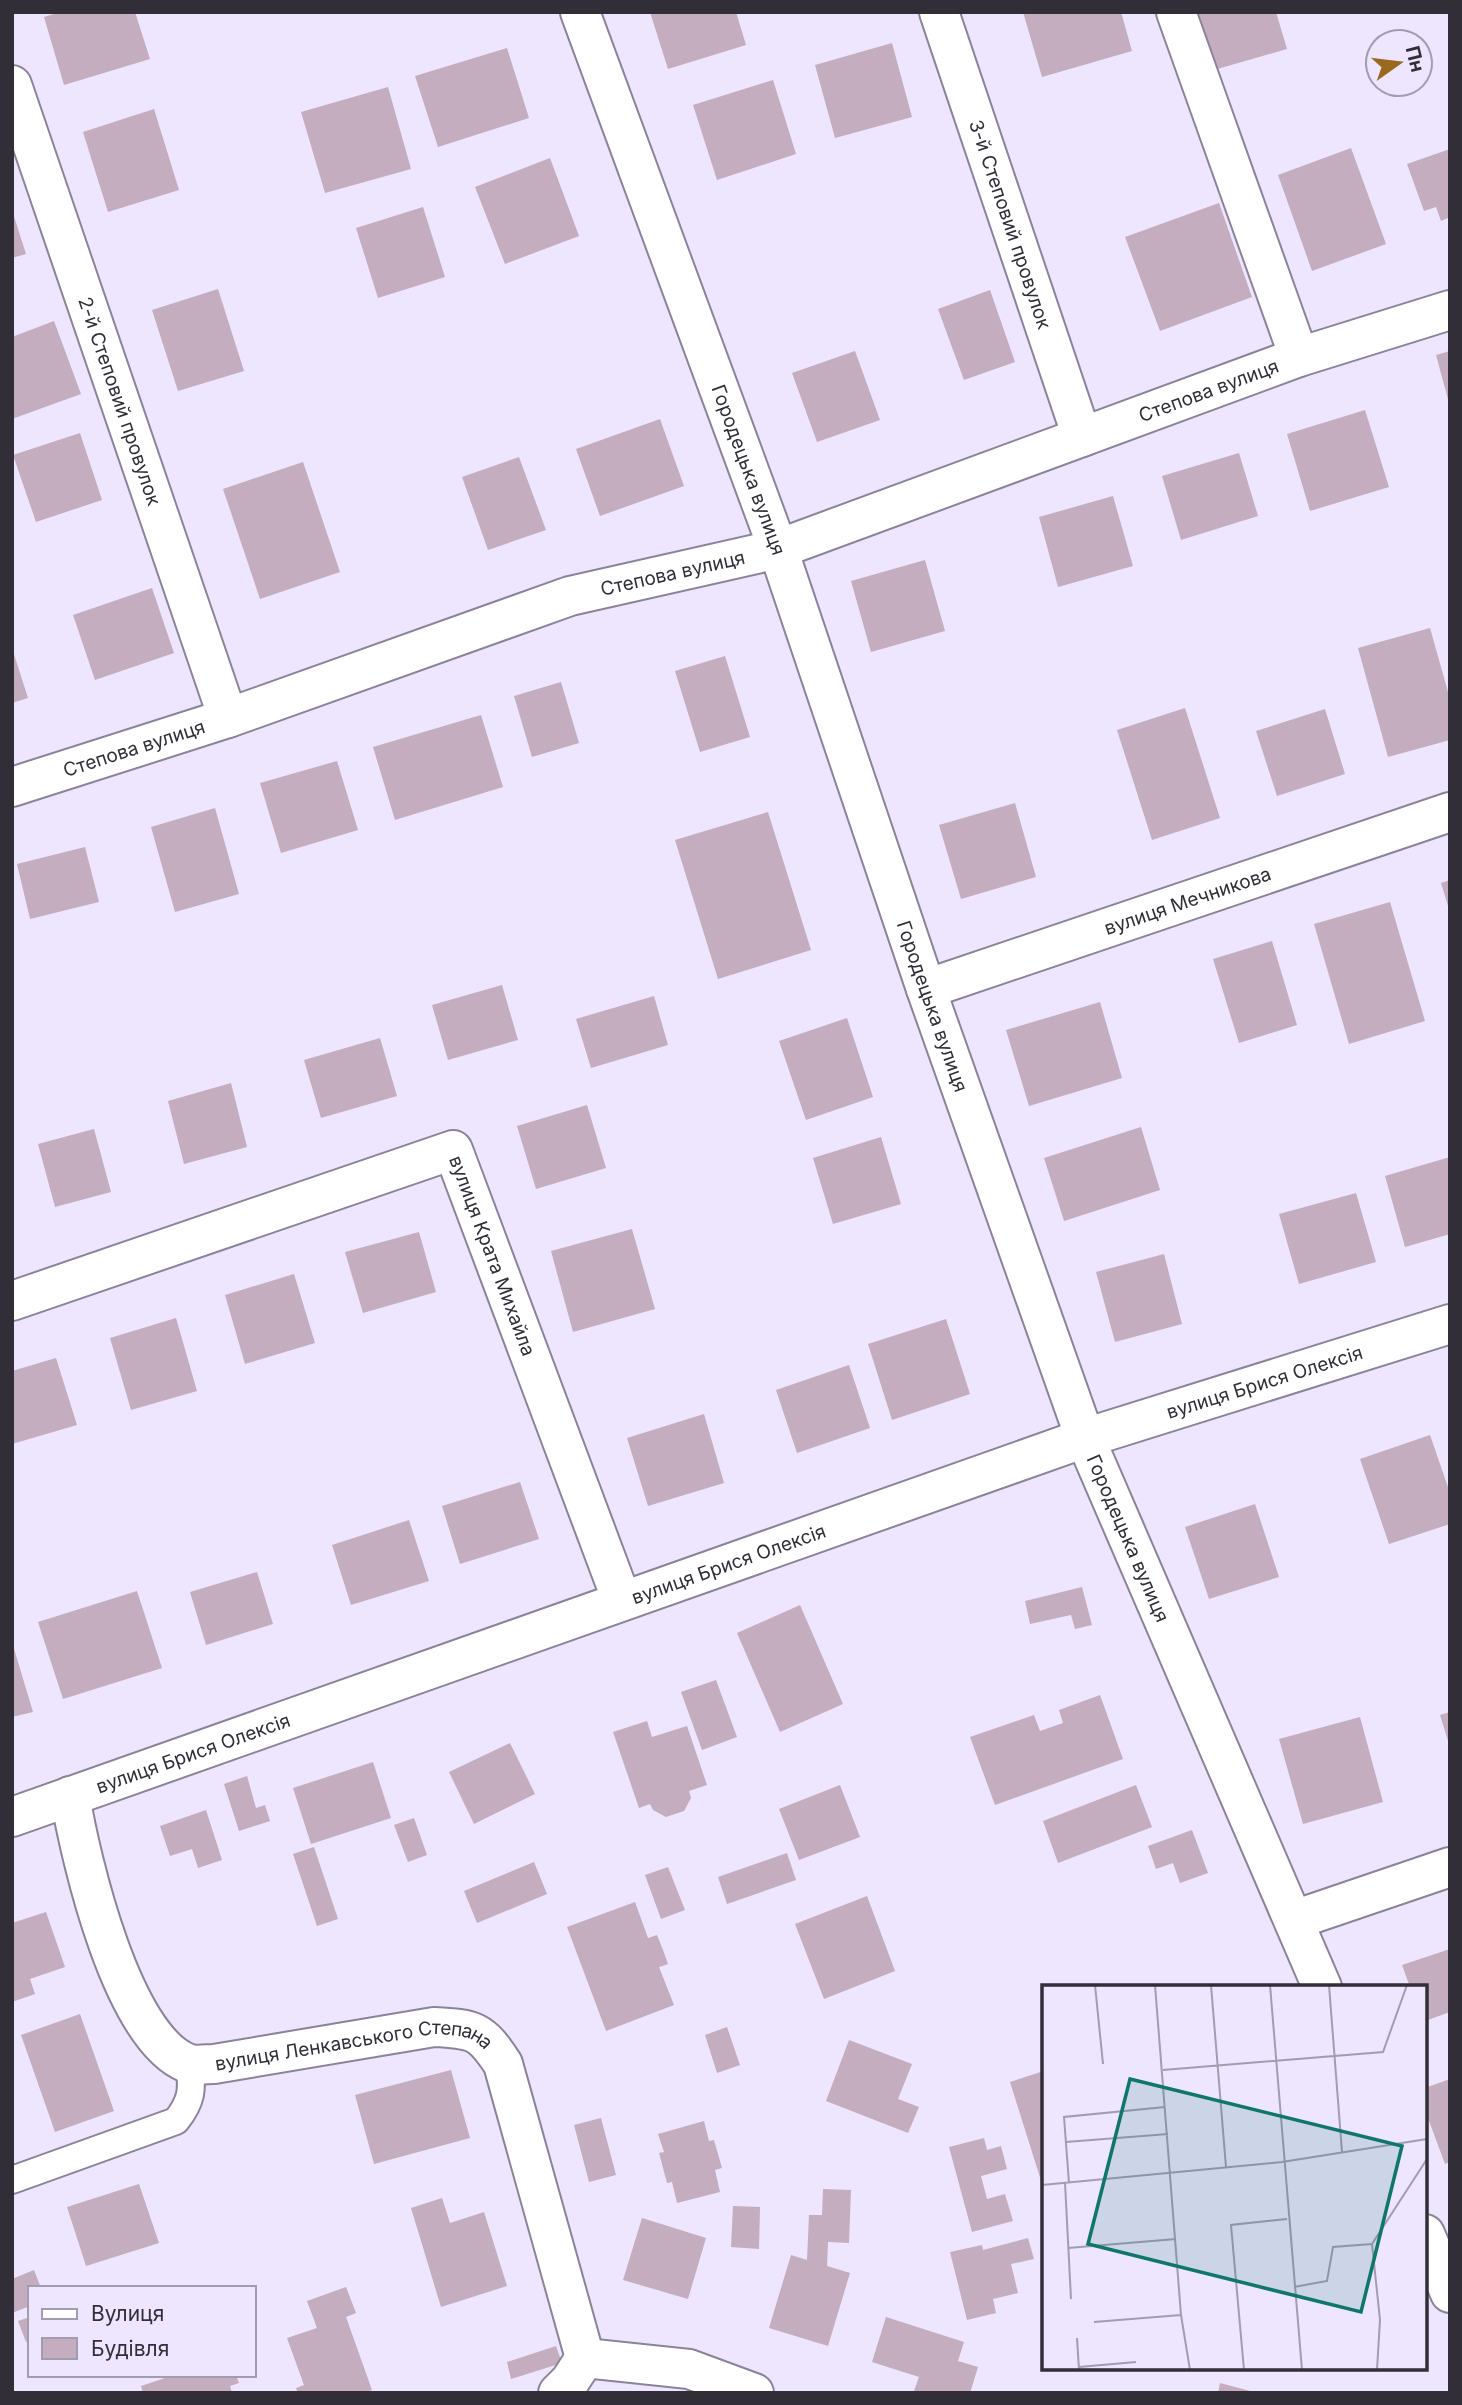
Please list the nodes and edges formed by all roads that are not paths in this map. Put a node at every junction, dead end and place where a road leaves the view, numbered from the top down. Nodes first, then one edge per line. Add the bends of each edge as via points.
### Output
1 (580, 12) edge
2 (939, 12) edge
3 (1176, 12) edge
4 (12, 85) edge
5 (1450, 310) edge
6 (1299, 357) junction
7 (1082, 437) junction
8 (778, 548) junction
9 (228, 718) junction
10 (12, 787) edge
11 (1450, 812) edge
12 (926, 989) junction
13 (12, 1301) edge
14 (1450, 1324) edge
15 (1085, 1438) junction
16 (622, 1601) junction
17 (70, 1796) junction
18 (12, 1817) edge
19 (1450, 1867) edge
20 (1294, 1920) junction
21 (1321, 1985) edge
22 (189, 2064) junction
23 (12, 2180) edge
24 (1427, 2240) edge
25 (1450, 2293) edge
26 (585, 2358) junction
27 (558, 2393) edge
28 (754, 2393) edge

1 - 8 street, Городецька вулиця
2 - 7 street, 3-й Степовий провулок
3 - 6 street
4 - 9 street, 2-й Степовий провулок
5 - 6 street, Степова вулиця
6 - 7 street, Степова вулиця
7 - 8 street, Степова вулиця
8 - 9 street, Степова вулиця via 570,596
8 - 12 street, Городецька вулиця
9 - 10 street, Степова вулиця
11 - 12 street, вулиця Мечникова
12 - 15 street, Городецька вулиця
13 - 16 street, вулиця Крата Михайла via 453,1150
14 - 15 street, вулиця Брися Олексія
15 - 16 street, вулиця Брися Олексія
15 - 20 street, Городецька вулиця
16 - 17 street, вулиця Брися Олексія
17 - 18 street, вулиця Брися Олексія
17 - 22 street, вулиця Ленкавського Степана via 80,1857 128,1994 147,2028 167,2050
19 - 20 street
20 - 21 street, Городецька вулиця
22 - 23 lane via 193,2091 176,2121
22 - 26 street, вулиця Ленкавського Степана via 214,2064 434,2027 465,2029 487,2040 503,2064
24 - 25 street
26 - 27 street
26 - 28 street via 689,2369

